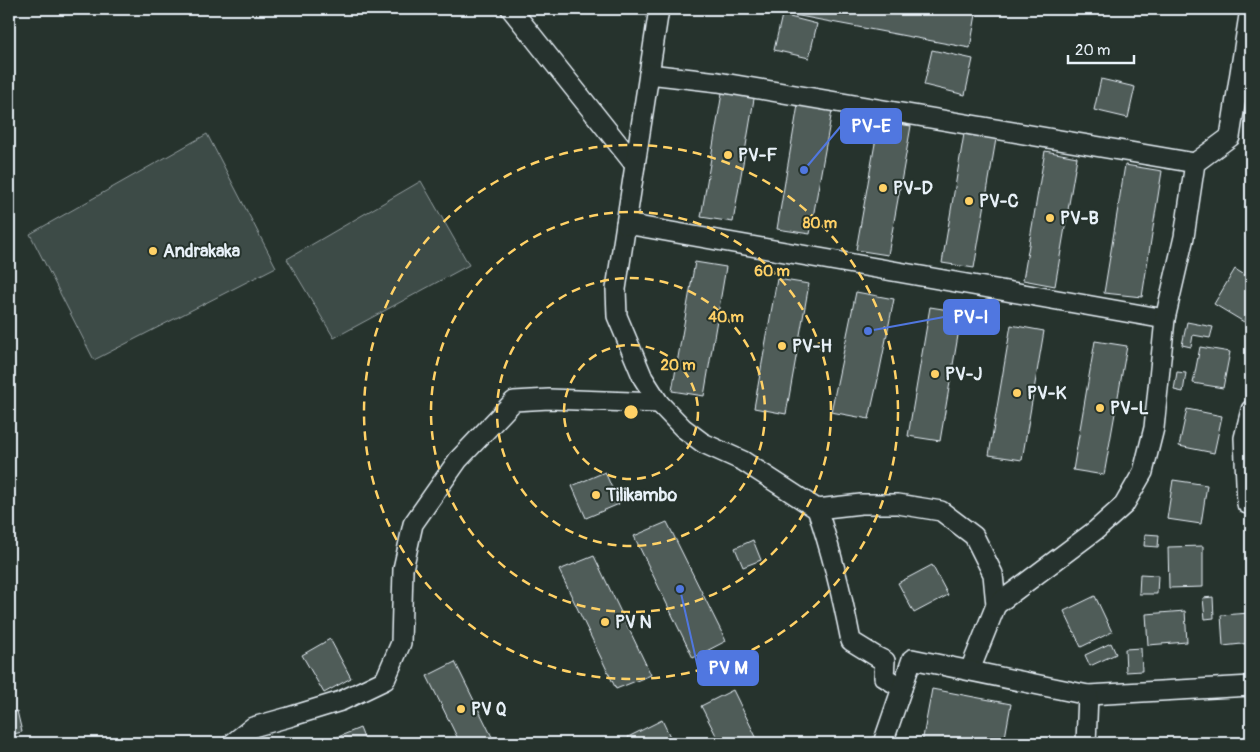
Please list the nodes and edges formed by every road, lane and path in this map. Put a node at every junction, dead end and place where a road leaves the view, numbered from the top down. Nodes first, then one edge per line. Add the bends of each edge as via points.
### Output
1 (512, 9) edge
2 (659, 9) edge
3 (1250, 9) edge
4 (649, 74) junction
5 (1195, 163) junction
6 (635, 165) junction
7 (626, 224) junction
8 (1165, 319) junction
9 (659, 403) junction
10 (1251, 410) edge
11 (1251, 504) edge
12 (817, 509) junction
13 (996, 605) junction
14 (970, 670) junction
15 (1251, 686) edge
16 (902, 688) junction
17 (1088, 695) junction
18 (233, 743) edge
19 (883, 743) edge
20 (1086, 743) edge

1 - 6 street
2 - 4 street
3 - 5 street via 1230,138
4 - 5 street via 718,82
4 - 6 street
5 - 8 street via 1184,237
6 - 7 street
7 - 8 street
7 - 9 street via 616,289 617,316 643,378
8 - 13 street via 1154,428 1143,472 1124,504 1096,530
9 - 12 street via 682,428 703,443 742,461
9 - 18 street via 514,401 458,460 413,524 404,569 401,643 385,680 340,701 253,726
10 - 11 street via 1244,438 1247,504
12 - 13 street via 898,504 941,512 974,536 993,574
12 - 16 street via 840,585 851,641 884,661 884,677
13 - 14 street
14 - 16 street via 912,659
14 - 17 street
15 - 17 street
16 - 19 street
17 - 20 street

